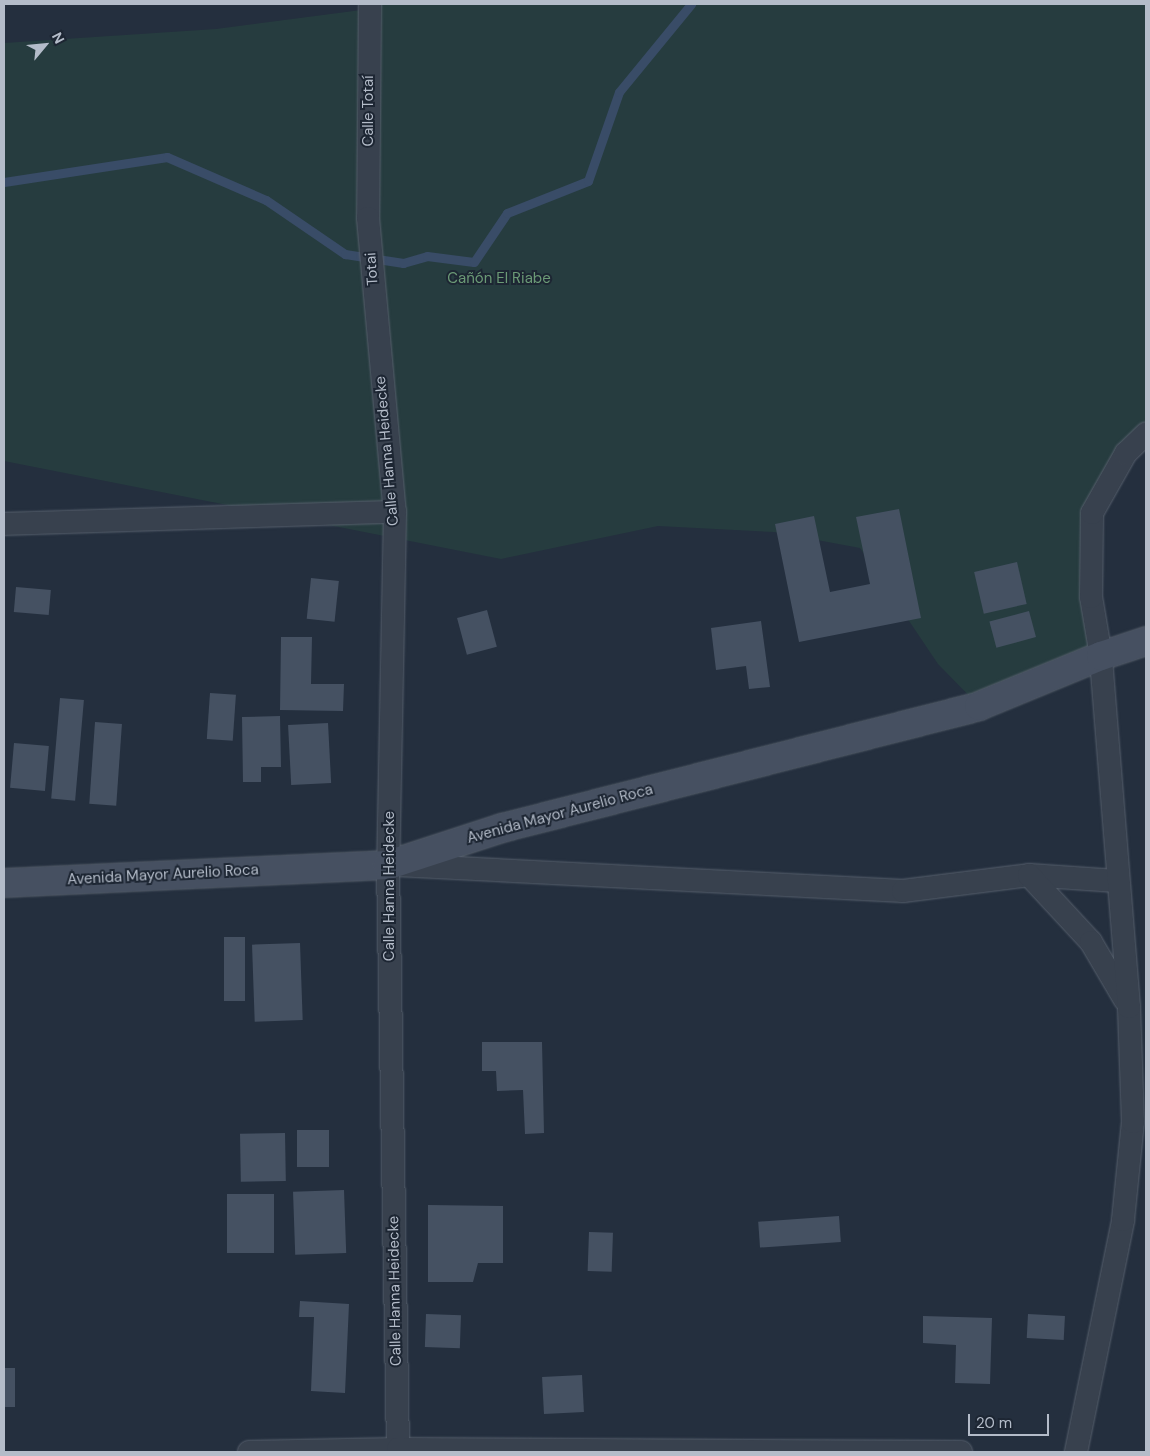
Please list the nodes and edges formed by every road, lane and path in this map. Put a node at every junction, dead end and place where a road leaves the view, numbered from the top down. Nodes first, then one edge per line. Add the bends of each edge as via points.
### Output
1 (370, 4) edge
2 (368, 218) joint
3 (376, 321) joint
4 (1146, 434) edge
5 (395, 512) junction
6 (4, 524) edge
7 (1123, 649) edge
8 (388, 865) junction
9 (1029, 875) junction
10 (1117, 881) junction
11 (4, 883) edge
12 (1129, 1007) junction
13 (398, 1450) edge
14 (249, 1452) edge
15 (962, 1452) edge
16 (1076, 1452) edge

1 - 2 street, Calle Totaí
2 - 3 street, Totai
3 - 5 street, Calle Hanna Heidecke
4 - 7 street via 1126,453 1092,513 1091,597
5 - 6 street
5 - 8 street, Calle Hanna Heidecke
7 - 8 main road, Avenida Mayor Aurelio Roca via 979,706 502,828
7 - 10 street
8 - 9 street via 903,891
8 - 11 main road, Avenida Mayor Aurelio Roca
8 - 13 street, Calle Hanna Heidecke
9 - 10 street
9 - 12 street via 1091,942
10 - 12 street
12 - 16 street via 1133,1122 1122,1220
13 - 14 street
13 - 15 street

